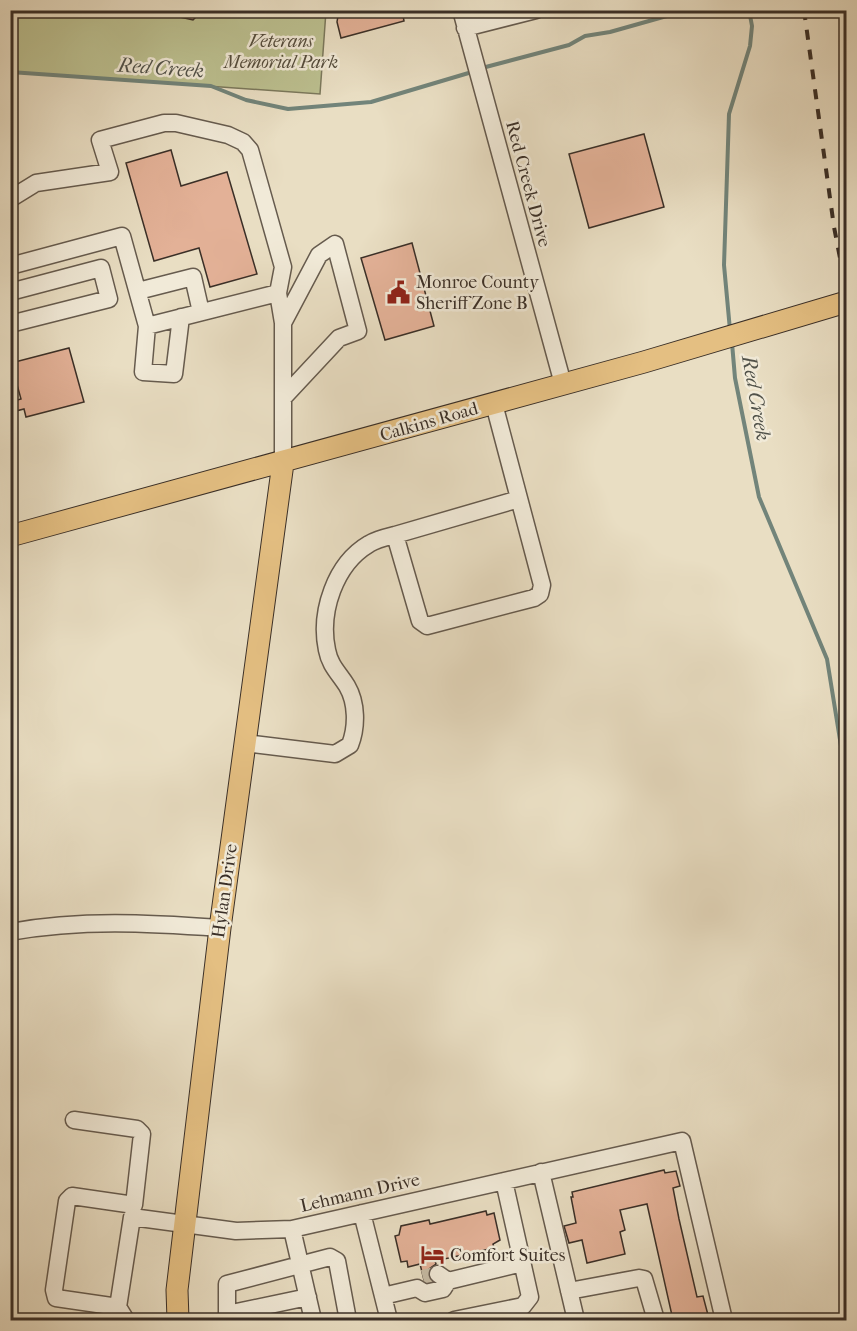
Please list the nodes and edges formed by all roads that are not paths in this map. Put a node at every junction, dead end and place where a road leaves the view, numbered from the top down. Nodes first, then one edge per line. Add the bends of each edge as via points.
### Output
1 (461, 10) edge
2 (536, 10) edge
3 (465, 28) junction
4 (10, 199) edge
5 (10, 266) edge
6 (138, 291) junction
7 (10, 292) edge
8 (278, 293) junction
9 (846, 302) edge
10 (201, 312) junction
11 (181, 317) junction
12 (283, 323) junction
13 (10, 324) edge
14 (147, 326) junction
15 (563, 384) junction
16 (283, 398) junction
17 (494, 404) junction
18 (283, 463) junction
19 (519, 499) junction
20 (396, 535) junction
21 (10, 536) edge
22 (245, 743) junction
23 (220, 928) junction
24 (10, 932) edge
25 (74, 1120) dead end
26 (541, 1173) junction
27 (504, 1181) junction
28 (133, 1211) junction
29 (362, 1213) junction
30 (186, 1223) junction
31 (292, 1229) junction
32 (300, 1263) junction
33 (522, 1263) junction
34 (569, 1291) junction
35 (383, 1296) junction
36 (308, 1297) junction
37 (122, 1314) edge
38 (228, 1317) edge
39 (178, 1320) edge
40 (313, 1320) edge
41 (348, 1320) edge
42 (389, 1320) edge
43 (454, 1320) edge
44 (576, 1320) edge
45 (656, 1320) edge
46 (724, 1320) edge

1 - 3 street, Red Creek Drive
2 - 3 street
3 - 15 street, Red Creek Drive
4 - 8 street via 36,183 110,172 100,140 164,123 228,135 243,142 254,158 283,267
5 - 6 street via 122,236
6 - 10 street via 193,277
6 - 14 street
7 - 13 street via 101,268 109,299
8 - 10 street
8 - 12 street
9 - 15 main road, Calkins Road
10 - 11 street
11 - 14 street
11 - 14 street via 174,374 143,372
12 - 16 street
12 - 16 street via 319,255 335,244 358,331 339,338
15 - 17 main road, Calkins Road
16 - 18 street
17 - 18 main road, Calkins Road
17 - 19 street
18 - 21 main road, Calkins Road
18 - 22 main road, Hylan Drive
19 - 20 street
19 - 20 street via 542,585 540,594 534,598 427,626 420,621
20 - 22 street via 369,543 333,583 326,649 333,670 352,698 355,718 351,745 335,754
22 - 23 main road, Hylan Drive
23 - 24 street via 113,921
23 - 30 main road, Hylan Drive
25 - 28 street via 137,1129 142,1134
26 - 27 street, Lehmann Drive
26 - 34 street
26 - 46 street, Lehmann Drive via 682,1141
27 - 29 street, Lehmann Drive
27 - 33 street
28 - 30 street, Lehmann Drive
28 - 37 street
28 - 37 street, Lehmann Drive via 72,1196 67,1201 54,1290 56,1298
29 - 31 street, Lehmann Drive
29 - 35 street
30 - 31 street, Lehmann Drive via 236,1231
30 - 39 main road, Hylan Drive via 177,1290
31 - 32 street
32 - 36 street
32 - 38 street via 227,1284
32 - 41 street via 330,1257 337,1261
33 - 35 street via 432,1280
33 - 43 street via 530,1297 523,1306
34 - 44 street
34 - 45 street via 639,1278 644,1280
35 - 42 street
36 - 38 street
36 - 40 street

